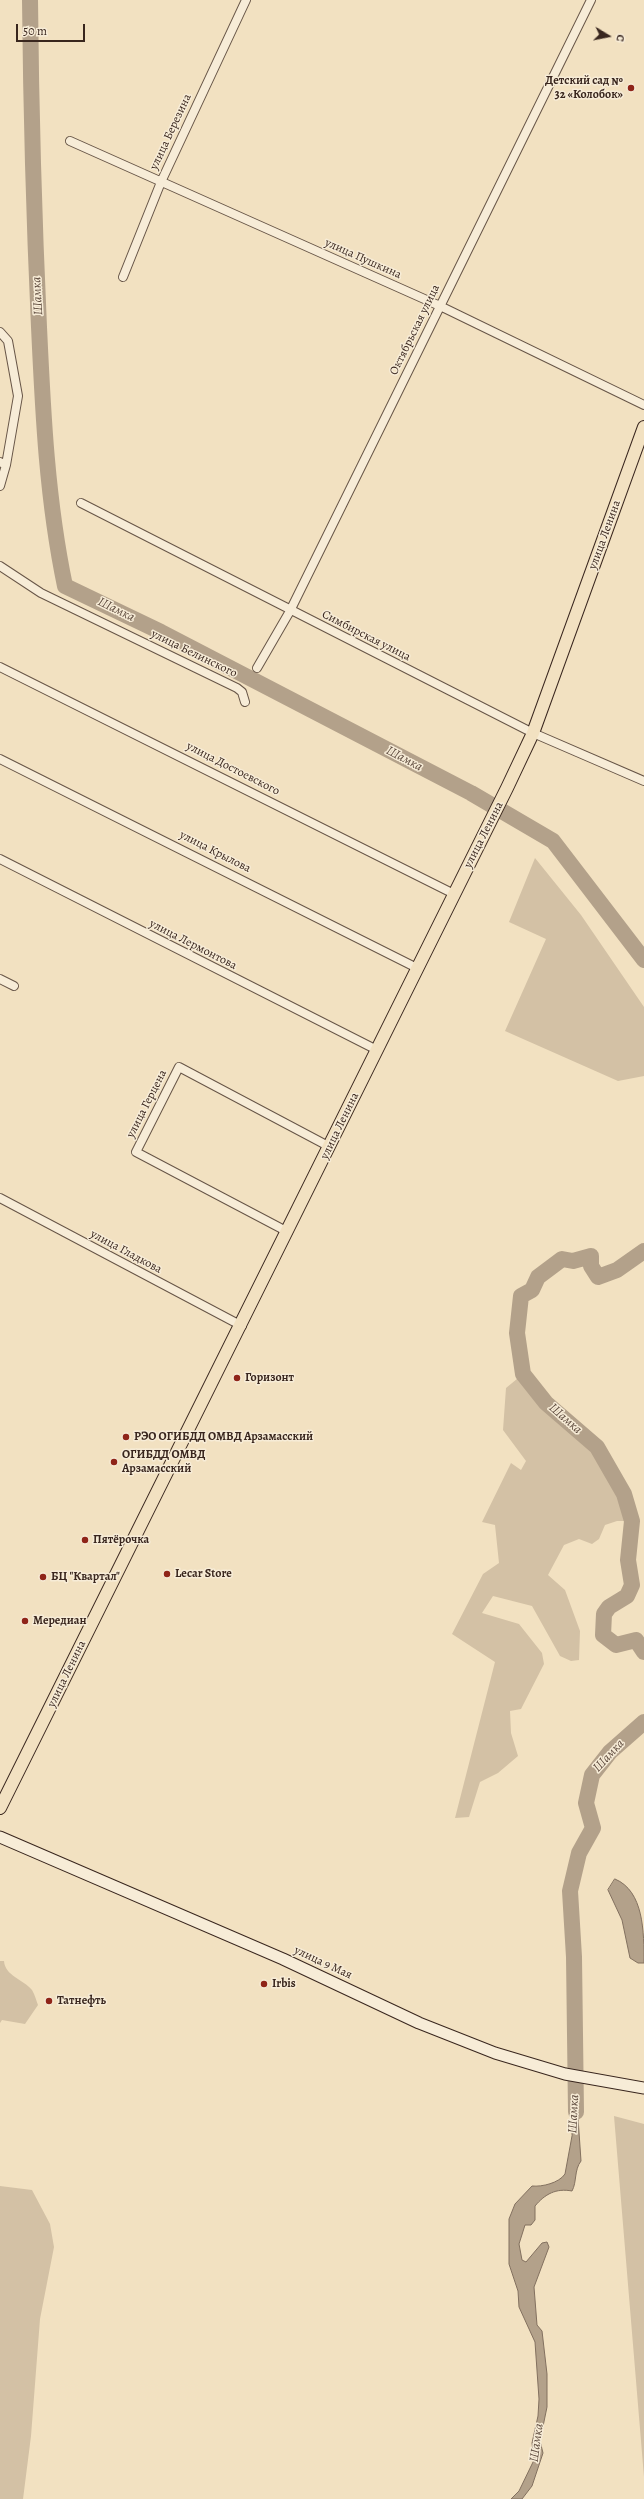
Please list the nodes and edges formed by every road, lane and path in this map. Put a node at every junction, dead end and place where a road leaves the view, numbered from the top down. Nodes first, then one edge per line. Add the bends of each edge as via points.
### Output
1 (246, 0) edge
2 (590, 0) edge
3 (70, 141) dead end
4 (161, 182) junction
5 (123, 277) dead end
6 (440, 306) junction
7 (0, 332) edge
8 (644, 405) edge
9 (644, 427) edge
10 (3, 463) edge
11 (0, 486) edge
12 (81, 503) dead end
13 (0, 566) edge
14 (290, 610) junction
15 (0, 667) edge
16 (257, 668) dead end
17 (245, 702) dead end
18 (533, 734) junction
19 (0, 760) edge
20 (644, 781) edge
21 (0, 859) edge
22 (454, 894) junction
23 (417, 968) junction
24 (0, 979) edge
25 (14, 986) dead end
26 (377, 1050) junction
27 (330, 1146) junction
28 (0, 1198) edge
29 (288, 1232) junction
30 (242, 1326) junction
31 (0, 1808) edge
32 (0, 1837) edge
33 (644, 2088) edge

1 - 4 street, улица Березина
2 - 6 street, Октябрьская улица
3 - 4 street, улица Пушкина
4 - 5 street, улица Березина
4 - 6 street, улица Пушкина
6 - 8 street, улица Пушкина
6 - 14 street, Октябрьская улица
7 - 10 street via 8,341 18,396
9 - 18 main road, улица Ленина
10 - 11 street
12 - 14 street, Симбирская улица
13 - 17 street, улица Белинского via 41,593 242,690
14 - 16 street, Октябрьская улица
14 - 18 street, Симбирская улица
15 - 22 street, улица Достоевского
18 - 20 street, Симбирская улица
18 - 22 main road, улица Ленина
19 - 23 street, улица Крылова
21 - 26 street, улица Лермонтова
22 - 23 main road, улица Ленина
23 - 26 main road, улица Ленина
24 - 25 street
26 - 27 main road, улица Ленина
27 - 29 main road, улица Ленина
27 - 29 street, улица Герцена via 179,1067 136,1152
28 - 30 street, улица Гладкова
29 - 30 main road, улица Ленина
30 - 31 main road, улица Ленина
32 - 33 main road, улица 9 Мая via 283,1959 419,2023 495,2053 565,2074

